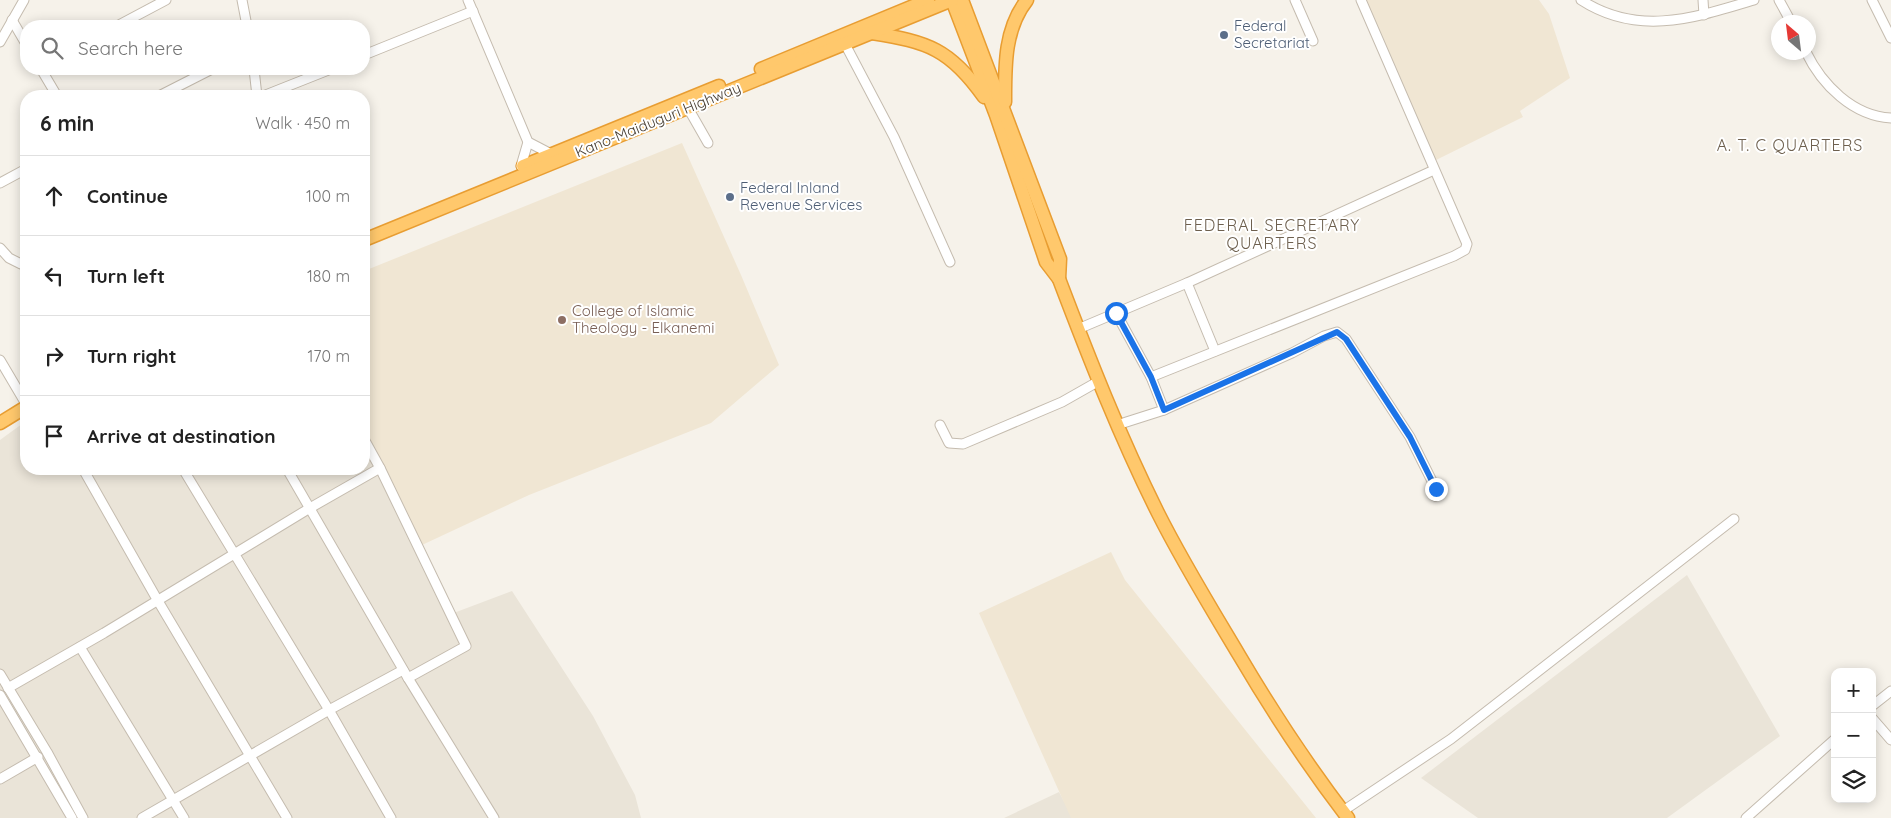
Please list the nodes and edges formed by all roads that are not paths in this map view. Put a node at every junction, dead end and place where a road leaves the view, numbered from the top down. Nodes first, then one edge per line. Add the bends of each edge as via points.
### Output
1 (24, 0) edge
2 (166, 0) edge
3 (243, 0) edge
4 (468, 0) edge
5 (952, 0) edge
6 (962, 0) edge
7 (1027, 0) edge
8 (1295, 0) edge
9 (1361, 0) edge
10 (1581, 0) edge
11 (1703, 0) edge
12 (1754, 0) edge
13 (1779, 0) edge
14 (1872, 0) edge
15 (922, 1) edge
16 (473, 11) junction
17 (1704, 15) junction
18 (1787, 15) edge
19 (964, 19) junction
20 (12, 20) junction
21 (128, 20) edge
22 (246, 20) edge
23 (872, 33) junction
24 (20, 34) edge
25 (1891, 38) edge
26 (1313, 41) dead end
27 (0, 42) edge
28 (845, 44) junction
29 (370, 53) edge
30 (1810, 60) edge
31 (45, 75) edge
32 (200, 75) edge
33 (255, 75) edge
34 (315, 75) edge
35 (53, 90) edge
36 (172, 90) edge
37 (256, 90) edge
38 (278, 90) edge
39 (688, 108) junction
40 (1000, 112) junction
41 (1891, 118) edge
42 (528, 142) junction
43 (708, 143) dead end
44 (551, 154) junction
45 (521, 166) junction
46 (1434, 170) junction
47 (20, 172) edge
48 (0, 184) edge
49 (370, 228) edge
50 (370, 238) edge
51 (0, 248) edge
52 (950, 262) dead end
53 (20, 264) edge
54 (1188, 283) junction
55 (1116, 313) junction
56 (1078, 329) junction
57 (1216, 351) junction
58 (0, 360) edge
59 (1151, 377) junction
60 (1100, 381) junction
61 (20, 395) edge
62 (20, 410) edge
63 (1164, 410) junction
64 (20, 419) edge
65 (0, 424) edge
66 (1117, 424) junction
67 (940, 425) dead end
68 (0, 432) edge
69 (370, 450) edge
70 (380, 468) junction
71 (370, 474) edge
72 (86, 475) edge
73 (187, 475) edge
74 (291, 475) edge
75 (368, 475) edge
76 (1435, 496) dead end
77 (310, 508) junction
78 (1734, 519) dead end
79 (234, 556) junction
80 (158, 601) junction
81 (80, 647) junction
82 (0, 674) edge
83 (406, 674) junction
84 (8, 688) junction
85 (1891, 691) edge
86 (0, 695) edge
87 (1876, 703) edge
88 (329, 710) junction
89 (1876, 723) edge
90 (1891, 740) edge
91 (1831, 743) edge
92 (251, 756) junction
93 (38, 758) junction
94 (0, 779) edge
95 (174, 800) junction
96 (1346, 815) edge
97 (1749, 817) edge
98 (72, 818) edge
99 (83, 818) edge
100 (142, 818) edge
101 (184, 818) edge
102 (287, 818) edge
103 (391, 818) edge
104 (494, 818) edge

1 - 20 street
2 - 21 street
3 - 22 street
4 - 16 street
5 - 19 highway
5 - 23 highway, Kano-Maiduguri Highway
6 - 19 highway
7 - 40 highway via 1013,26 1006,50
8 - 26 street
9 - 46 street
10 - 17 street via 1618,18 1665,21
11 - 17 street
12 - 17 street
13 - 18 street
14 - 25 street
15 - 44 highway, Kano-Maiduguri Highway
16 - 29 street
16 - 42 street
19 - 40 highway
20 - 24 street
20 - 27 street
23 - 28 highway, Kano-Maiduguri Highway
23 - 40 highway via 917,41 941,51
28 - 39 highway, Kano-Maiduguri Highway
28 - 52 street via 894,137
30 - 41 street via 1842,100 1880,118
31 - 35 street
32 - 36 street
33 - 37 street
34 - 38 street
39 - 43 street
39 - 50 highway, Kano-Maiduguri Highway
40 - 56 highway via 1060,260 1059,279
42 - 44 street
42 - 45 street
44 - 45 highway, Kano-Maiduguri Highway
45 - 49 highway, Kano-Maiduguri Highway
46 - 54 street
46 - 57 street via 1467,244 1465,250
47 - 48 street
51 - 53 street
54 - 55 street
54 - 57 street
55 - 56 street
55 - 59 street
56 - 60 highway
57 - 59 street
58 - 61 street
59 - 63 street
60 - 66 highway
60 - 67 street via 1062,402 962,444 949,442
62 - 65 highway
63 - 66 street
63 - 76 street via 1337,332 1346,339 1410,437 1436,489
64 - 68 highway
66 - 96 highway via 1158,513 1226,633 1304,758
69 - 70 street
70 - 71 street
70 - 83 street via 466,646
72 - 80 street
73 - 79 street
74 - 77 street
75 - 77 street
77 - 79 street
77 - 83 street
78 - 96 street via 1451,739
79 - 80 street
79 - 88 street
80 - 81 street
80 - 92 street
81 - 84 street
81 - 95 street
82 - 84 street
83 - 88 street
83 - 104 street
84 - 99 street
85 - 87 street
86 - 93 street
88 - 92 street
88 - 103 street
89 - 90 street
91 - 97 street
92 - 95 street
92 - 102 street
93 - 94 street
93 - 98 street
95 - 100 street
95 - 101 street

